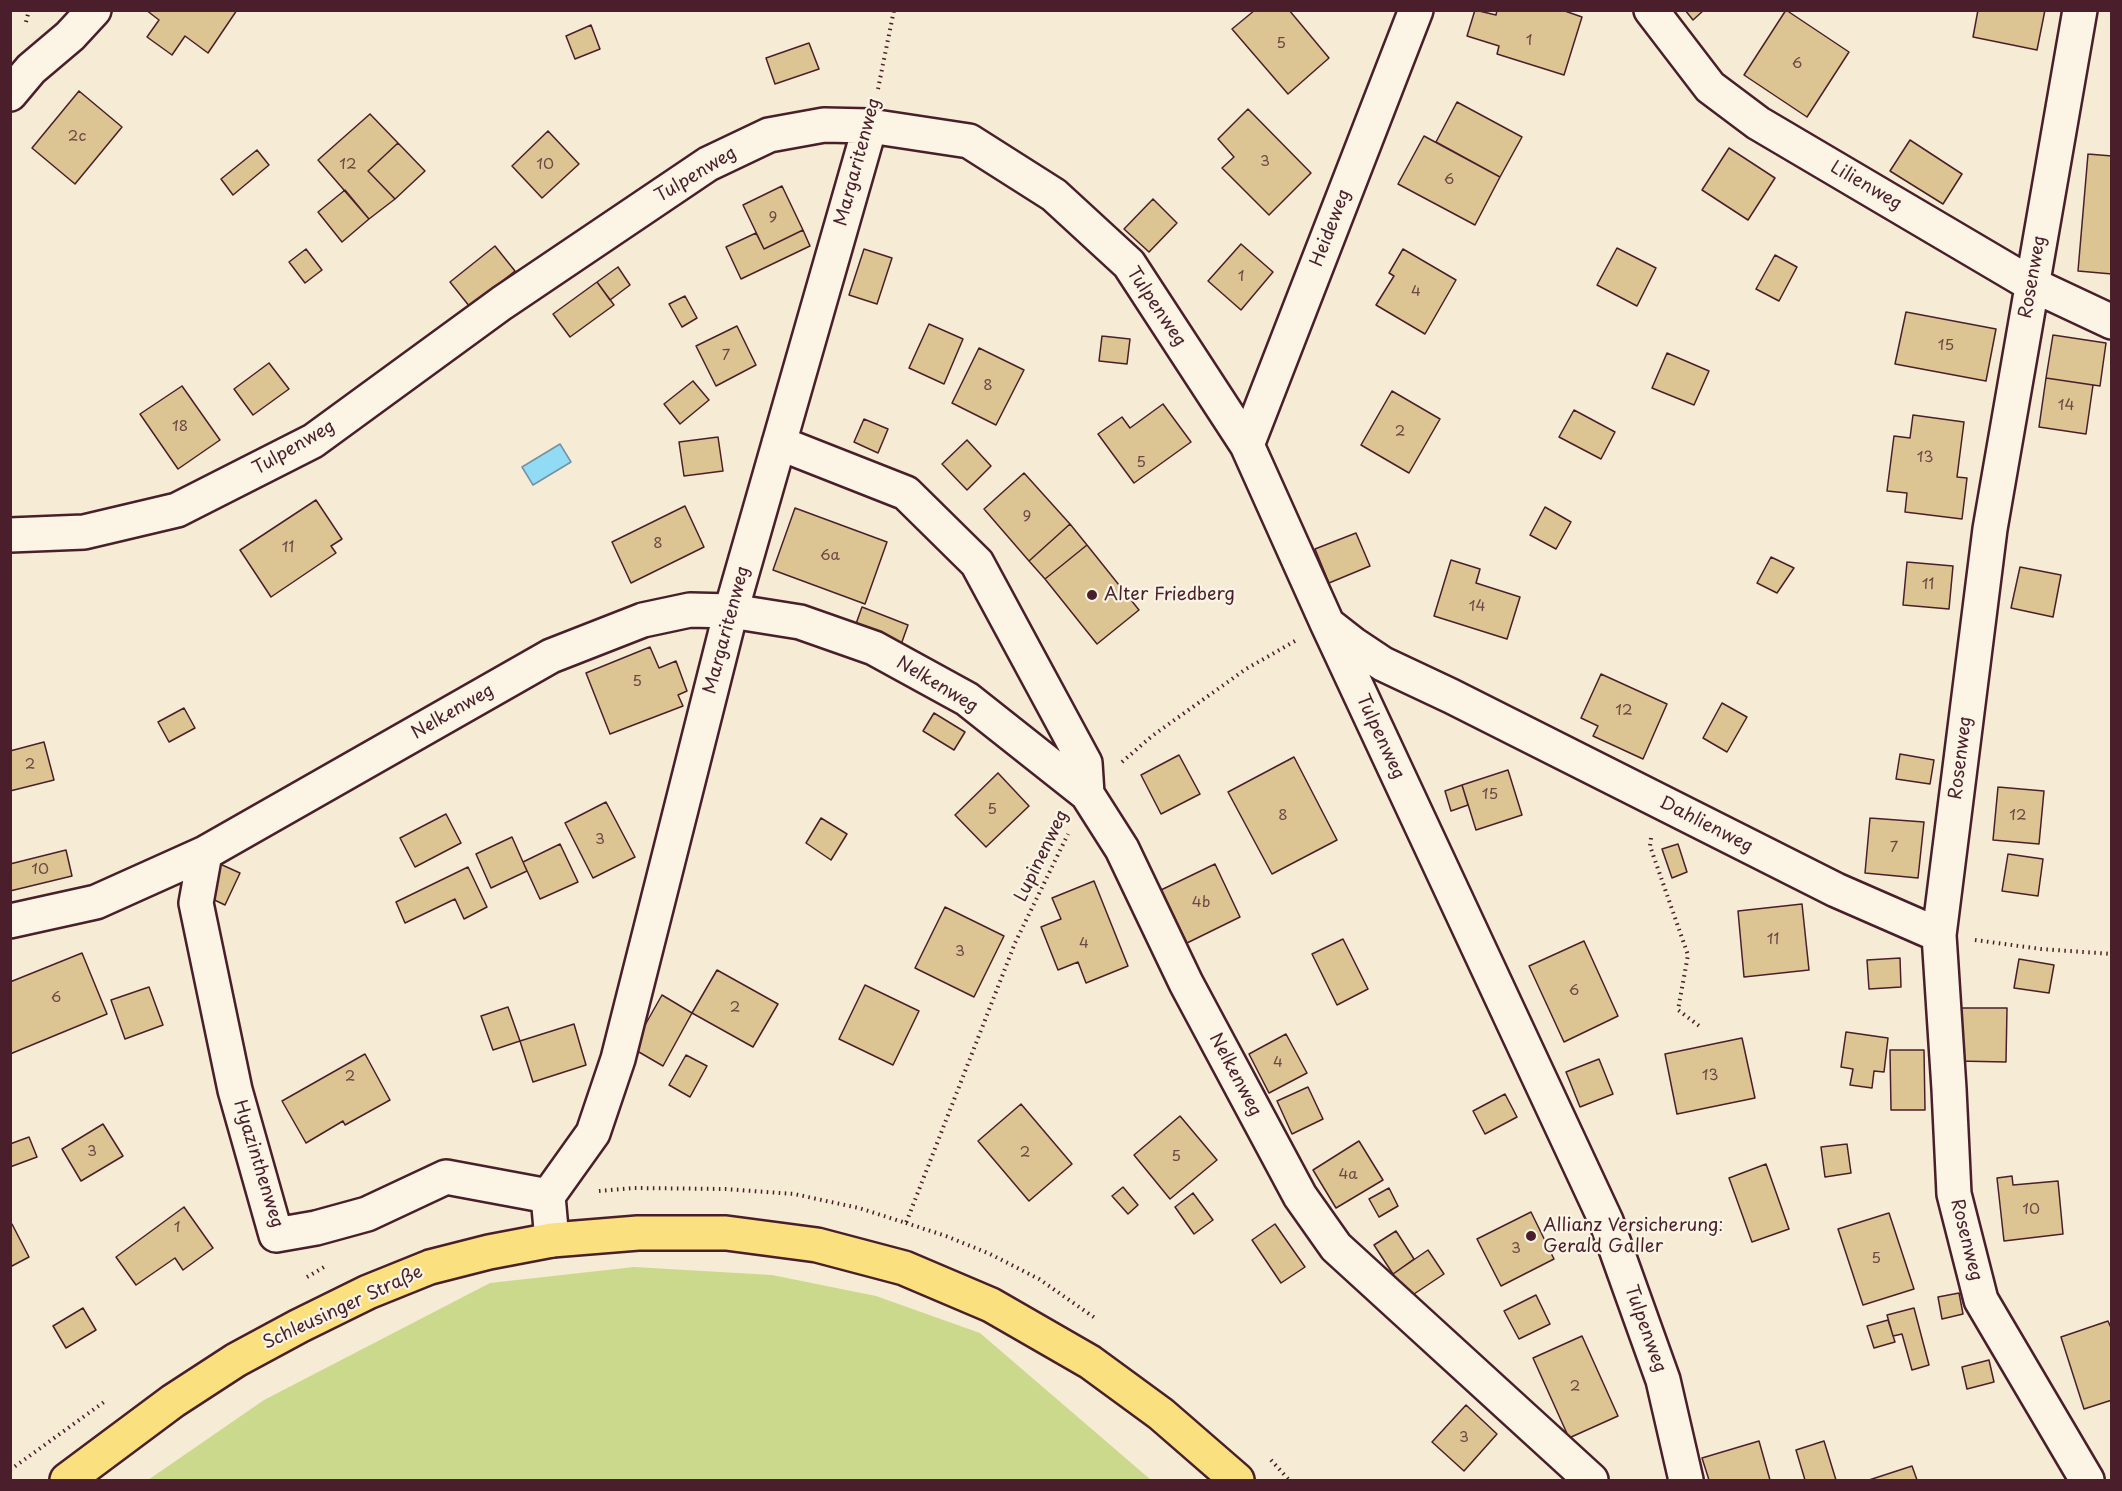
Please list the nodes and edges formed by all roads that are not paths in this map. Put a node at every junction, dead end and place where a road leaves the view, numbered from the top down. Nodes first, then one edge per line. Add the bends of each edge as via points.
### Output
1 (94, 10) edge
2 (1416, 10) edge
3 (1651, 10) edge
4 (2080, 10) edge
5 (10, 94) edge
6 (870, 126) junction
7 (2031, 284) junction
8 (2112, 322) edge
9 (779, 443) junction
10 (1246, 445) junction
11 (10, 535) edge
12 (731, 611) junction
13 (1327, 623) junction
14 (1087, 794) junction
15 (205, 853) junction
16 (10, 921) edge
17 (1939, 934) junction
18 (548, 1196) junction
19 (552, 1240) junction
20 (67, 1480) edge
21 (1237, 1480) edge
22 (1591, 1480) edge
23 (1686, 1480) edge
24 (2087, 1480) edge

1 - 5 street
2 - 10 street, Heideweg
3 - 7 street, Lilienweg via 1710,87 1758,123
4 - 7 street, Rosenweg
6 - 9 street, Margaritenweg
6 - 10 street, Tulpenweg via 969,141 1054,195 1129,264
6 - 11 street, Tulpenweg via 825,125 769,135 708,164 502,303 314,441 177,510 84,532
7 - 8 street, Lilienweg
7 - 17 street, Rosenweg via 1990,529
9 - 12 street, Margaritenweg
9 - 14 street via 906,493 977,563 1085,763
10 - 13 street, Tulpenweg
12 - 14 street, Nelkenweg via 800,622 874,648 967,699
12 - 15 street, Nelkenweg via 690,610 643,620 551,656
12 - 18 street, Margaritenweg via 618,1059 593,1133
13 - 17 street, Dahlienweg via 1383,664 1836,890
13 - 23 street, Tulpenweg via 1606,1221 1663,1380
14 - 22 street, Nelkenweg via 1122,849 1186,983 1294,1186 1336,1247
15 - 16 street, Nelkenweg via 96,902
15 - 18 street, Hyazinthenweg via 196,903 235,1090 276,1235 367,1214 446,1177
17 - 24 street, Rosenweg via 1954,1194 1981,1300
18 - 19 street
19 - 20 main road, Schleusinger Straße via 430,1266 318,1316 191,1389
19 - 21 main road, Schleusinger Straße via 638,1233 726,1233 817,1245 904,1268 992,1305 1090,1362 1161,1414

